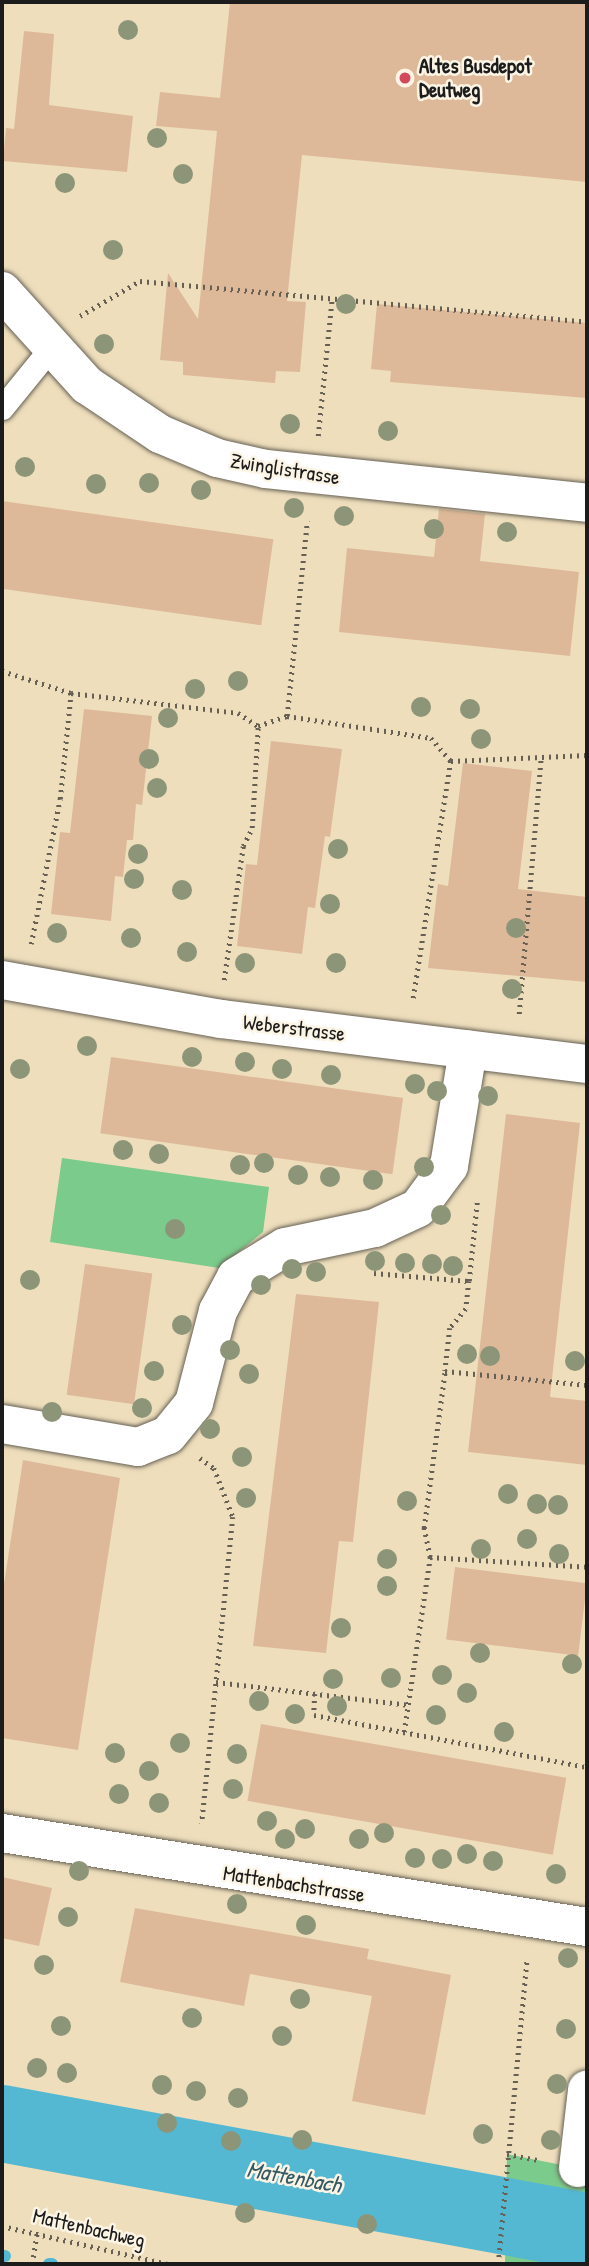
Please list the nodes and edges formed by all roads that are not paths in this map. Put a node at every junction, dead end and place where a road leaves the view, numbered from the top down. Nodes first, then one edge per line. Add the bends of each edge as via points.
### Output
1 (27, 323) edge
2 (2, 408) edge
3 (587, 503) edge
4 (16, 967) edge
5 (468, 1050) junction
6 (587, 1064) edge
7 (2, 1424) edge
8 (2, 1833) edge
9 (587, 1927) edge
10 (587, 2090) edge
11 (578, 2168) dead end

1 - 2 lane
1 - 3 street, Zwinglistrasse via 87,385 160,434 218,458 314,475
4 - 5 street, Weberstrasse via 221,1019
5 - 6 street, Weberstrasse
5 - 7 street via 449,1166 418,1208 342,1235 285,1247 236,1277 218,1311 194,1403 168,1436 138,1447
8 - 9 street, Mattenbachstrasse via 198,1869
10 - 11 street

